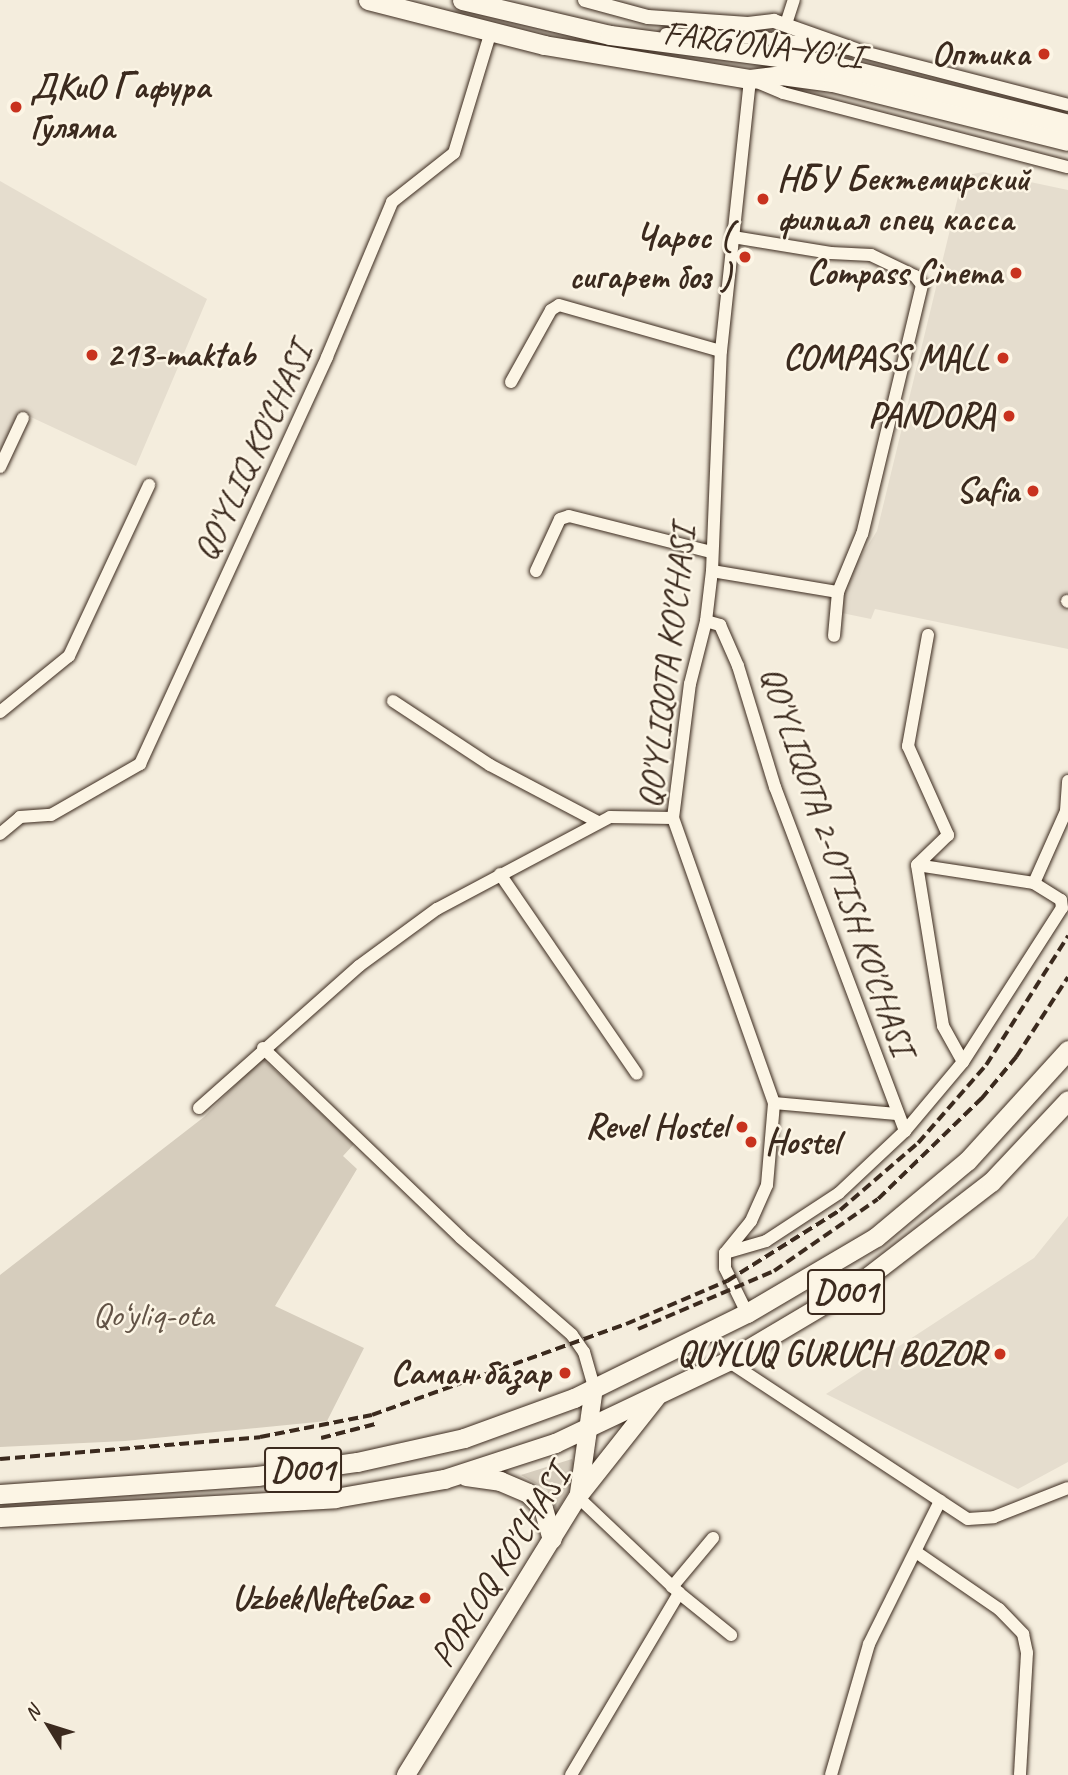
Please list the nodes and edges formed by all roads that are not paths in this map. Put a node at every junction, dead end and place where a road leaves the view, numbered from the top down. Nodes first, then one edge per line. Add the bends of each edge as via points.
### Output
1 (368, 0) edge
2 (462, 0) edge
3 (531, 0) edge
4 (584, 0) edge
5 (793, 0) edge
6 (544, 19) junction
7 (786, 24) junction
8 (491, 32) junction
9 (610, 35) junction
10 (856, 51) junction
11 (750, 79) junction
12 (1068, 105) edge
13 (1068, 124) edge
14 (1068, 141) edge
15 (1068, 167) edge
16 (733, 237) junction
17 (721, 351) junction
18 (511, 382) dead end
19 (23, 418) dead end
20 (0, 467) edge
21 (149, 485) dead end
22 (711, 552) junction
23 (536, 571) dead end
24 (712, 571) junction
25 (838, 592) junction
26 (706, 621) junction
27 (928, 635) dead end
28 (834, 636) dead end
29 (393, 701) dead end
30 (0, 712) edge
31 (1068, 781) edge
32 (20, 817) junction
33 (673, 818) junction
34 (0, 819) edge
35 (598, 822) junction
36 (0, 834) edge
37 (917, 865) junction
38 (500, 874) junction
39 (1034, 883) junction
40 (263, 1048) junction
41 (1068, 1050) edge
42 (963, 1062) junction
43 (637, 1074) dead end
44 (1068, 1100) edge
45 (774, 1103) junction
46 (199, 1108) dead end
47 (897, 1114) junction
48 (905, 1131) junction
49 (726, 1254) junction
50 (747, 1313) junction
51 (728, 1361) junction
52 (594, 1388) junction
53 (657, 1398) junction
54 (586, 1430) junction
55 (462, 1475) junction
56 (1068, 1488) edge
57 (0, 1494) edge
58 (578, 1497) junction
59 (940, 1501) junction
60 (0, 1517) edge
61 (713, 1538) dead end
62 (552, 1539) junction
63 (916, 1552) junction
64 (676, 1590) junction
65 (731, 1635) dead end
66 (406, 1775) edge
67 (571, 1775) edge
68 (831, 1775) edge
69 (1020, 1775) edge

1 - 8 main road, FARG'ONA YO'LI
2 - 6 main road, FARG'ONA YO'LI
3 - 6 main road via 534,13
4 - 7 street via 648,17
5 - 7 street
6 - 9 main road, FARG'ONA YO'LI
7 - 10 street
8 - 11 main road, FARG'ONA YO'LI
8 - 32 street, QO'YLIQ KO'CHASI via 454,153 392,202 327,357 140,764 51,815
9 - 10 street via 774,39
9 - 13 main road, FARG'ONA YO'LI via 824,63
10 - 12 street
11 - 14 main road, FARG'ONA YO'LI via 780,75 833,82
11 - 15 street via 783,93
11 - 16 street, QO'YLIQOTA KO'CHASI
16 - 17 street, QO'YLIQOTA KO'CHASI
16 - 25 street via 831,253 871,254 915,276 922,285 862,534
17 - 18 street via 559,305 551,310
17 - 22 street, QO'YLIQOTA KO'CHASI
19 - 20 street
21 - 30 street via 69,656
22 - 23 street via 569,516 560,519
22 - 24 street, QO'YLIQOTA KO'CHASI
24 - 25 street
24 - 26 street, QO'YLIQOTA KO'CHASI
25 - 28 street
26 - 33 street, QO'YLIQOTA KO'CHASI via 690,684
26 - 47 street, QO'YLIQOTA 2-O'TISH KO'CHASI via 720,625 738,666 775,787
27 - 37 street via 908,746 948,835
29 - 35 street via 490,765
31 - 39 street via 1066,811
32 - 34 street, QO'YLIQ KO'CHASI
32 - 36 street
33 - 35 street via 623,816
33 - 45 street, QO'YLIQOTA KO'CHASI
35 - 38 street
37 - 39 street
37 - 42 street via 943,1026
38 - 40 street via 406,929
38 - 43 street
39 - 42 street via 1061,900 1062,908
40 - 46 street
40 - 52 street via 461,1238 572,1335 588,1362
41 - 50 main road, D001 via 988,1139 922,1200 850,1254
42 - 48 street
44 - 51 main road, D001 via 1021,1153 927,1236 827,1304
45 - 47 street
45 - 49 street, QO'YLIQOTA KO'CHASI via 766,1185 751,1221
47 - 48 street, QO'YLIQOTA 2-O'TISH KO'CHASI
48 - 49 street via 839,1192 766,1241
49 - 50 street via 724,1268
50 - 52 main road, D001
51 - 53 main road, D001
51 - 59 street
52 - 54 main road
52 - 57 main road, D001 via 492,1429 384,1458 257,1476
53 - 54 main road, D001
53 - 58 main road, PORLOQ KO'CHASI
54 - 55 main road, D001
54 - 58 main road
55 - 60 main road, D001 via 335,1498
55 - 62 main road via 500,1481 528,1493 543,1508
56 - 59 street via 980,1520 968,1519
58 - 62 main road, PORLOQ KO'CHASI
58 - 64 street
59 - 63 street
61 - 64 street
62 - 66 main road, PORLOQ KO'CHASI
63 - 68 street via 869,1644
63 - 69 street via 999,1609 1023,1634 1027,1653
64 - 65 street
64 - 67 street

